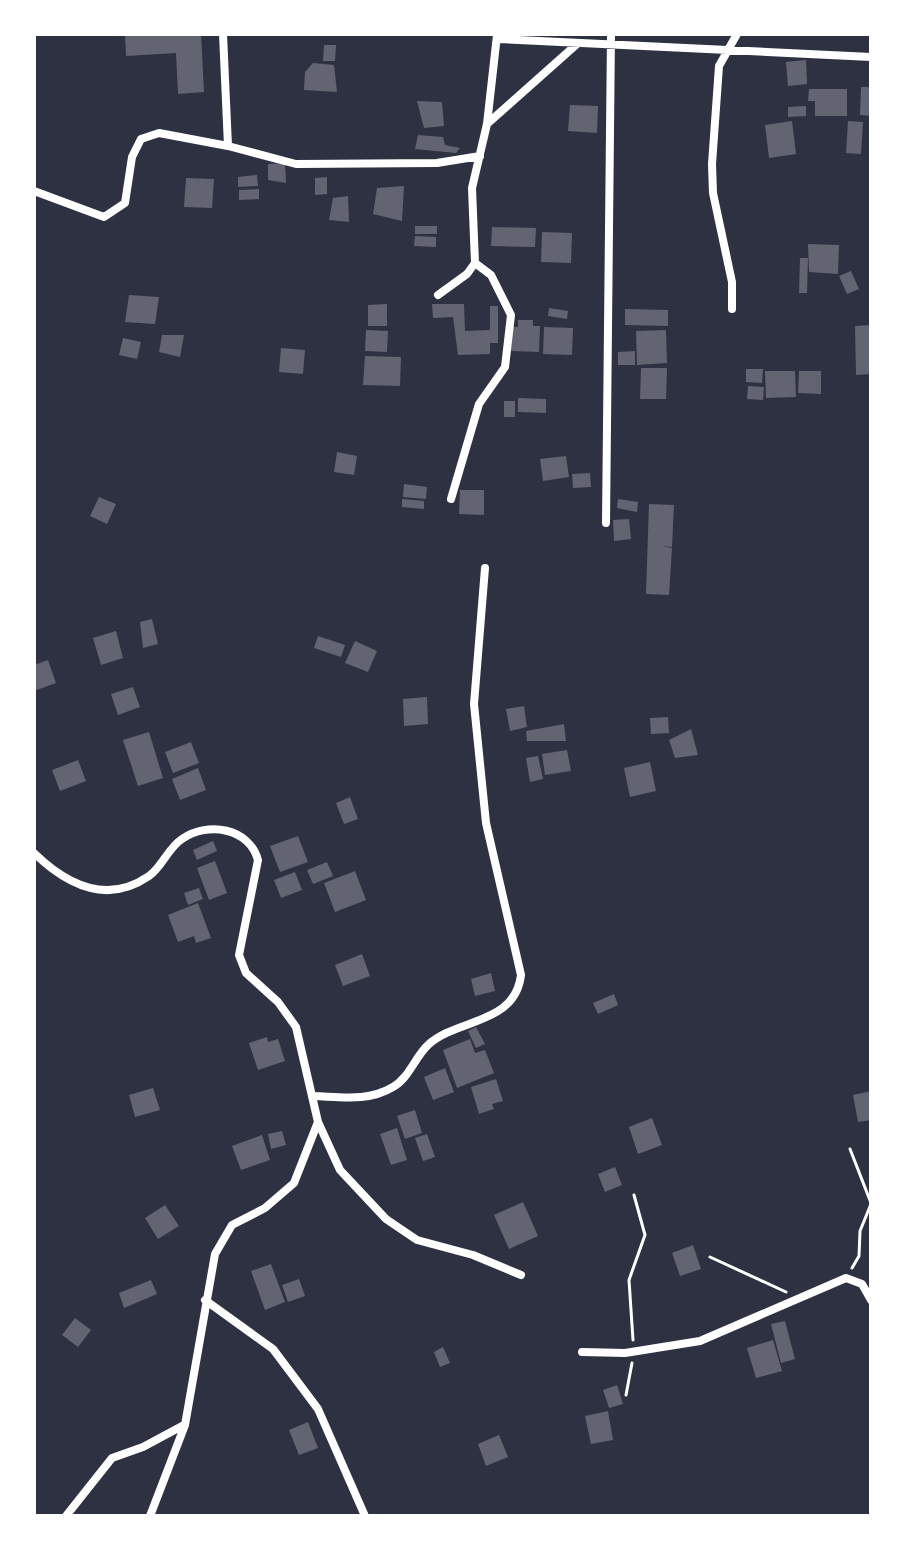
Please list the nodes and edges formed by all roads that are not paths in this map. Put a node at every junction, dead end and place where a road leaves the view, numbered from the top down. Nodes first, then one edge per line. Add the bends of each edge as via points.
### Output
1 (223, 34) edge
2 (611, 34) edge
3 (737, 34) edge
4 (497, 36) edge
5 (577, 44) junction
6 (609, 46) junction
7 (726, 50) junction
8 (871, 57) edge
9 (487, 124) junction
10 (228, 146) junction
11 (480, 156) junction
12 (34, 191) edge
13 (475, 263) junction
14 (438, 295) dead end
15 (732, 309) dead end
16 (451, 499) dead end
17 (606, 523) dead end
18 (485, 568) dead end
19 (34, 853) edge
20 (314, 1096) junction
21 (318, 1122) junction
22 (521, 1275) dead end
23 (205, 1300) junction
24 (871, 1300) edge
25 (582, 1352) dead end
26 (185, 1425) junction
27 (66, 1516) edge
28 (150, 1516) edge
29 (365, 1516) edge

1 - 10 street
2 - 6 street
3 - 7 street
4 - 5 street
4 - 9 street
5 - 6 street
5 - 9 street
6 - 7 street
6 - 17 street
7 - 8 street
7 - 15 street via 719,66 712,164
9 - 11 street
10 - 11 street via 296,164 437,163
10 - 12 street via 159,133 141,139 132,157 125,203 104,217
11 - 13 street via 472,188
13 - 14 street
13 - 16 street via 491,275 511,315 505,367 479,404
18 - 20 street via 474,704 486,823 521,975 516,996 486,1020 444,1032 394,1087 366,1098
19 - 20 street via 52,871 88,891 121,890 151,875 182,839 215,828 240,835 254,847 258,860 239,955 246,973 296,1027
20 - 21 street
21 - 22 street via 340,1170 386,1219 417,1240
21 - 23 street via 294,1183 265,1208 232,1225 215,1254
23 - 26 street
23 - 29 street via 273,1349 318,1409
24 - 25 street via 862,1284 846,1278 700,1341 633,1352
26 - 27 street via 112,1458
26 - 28 street

